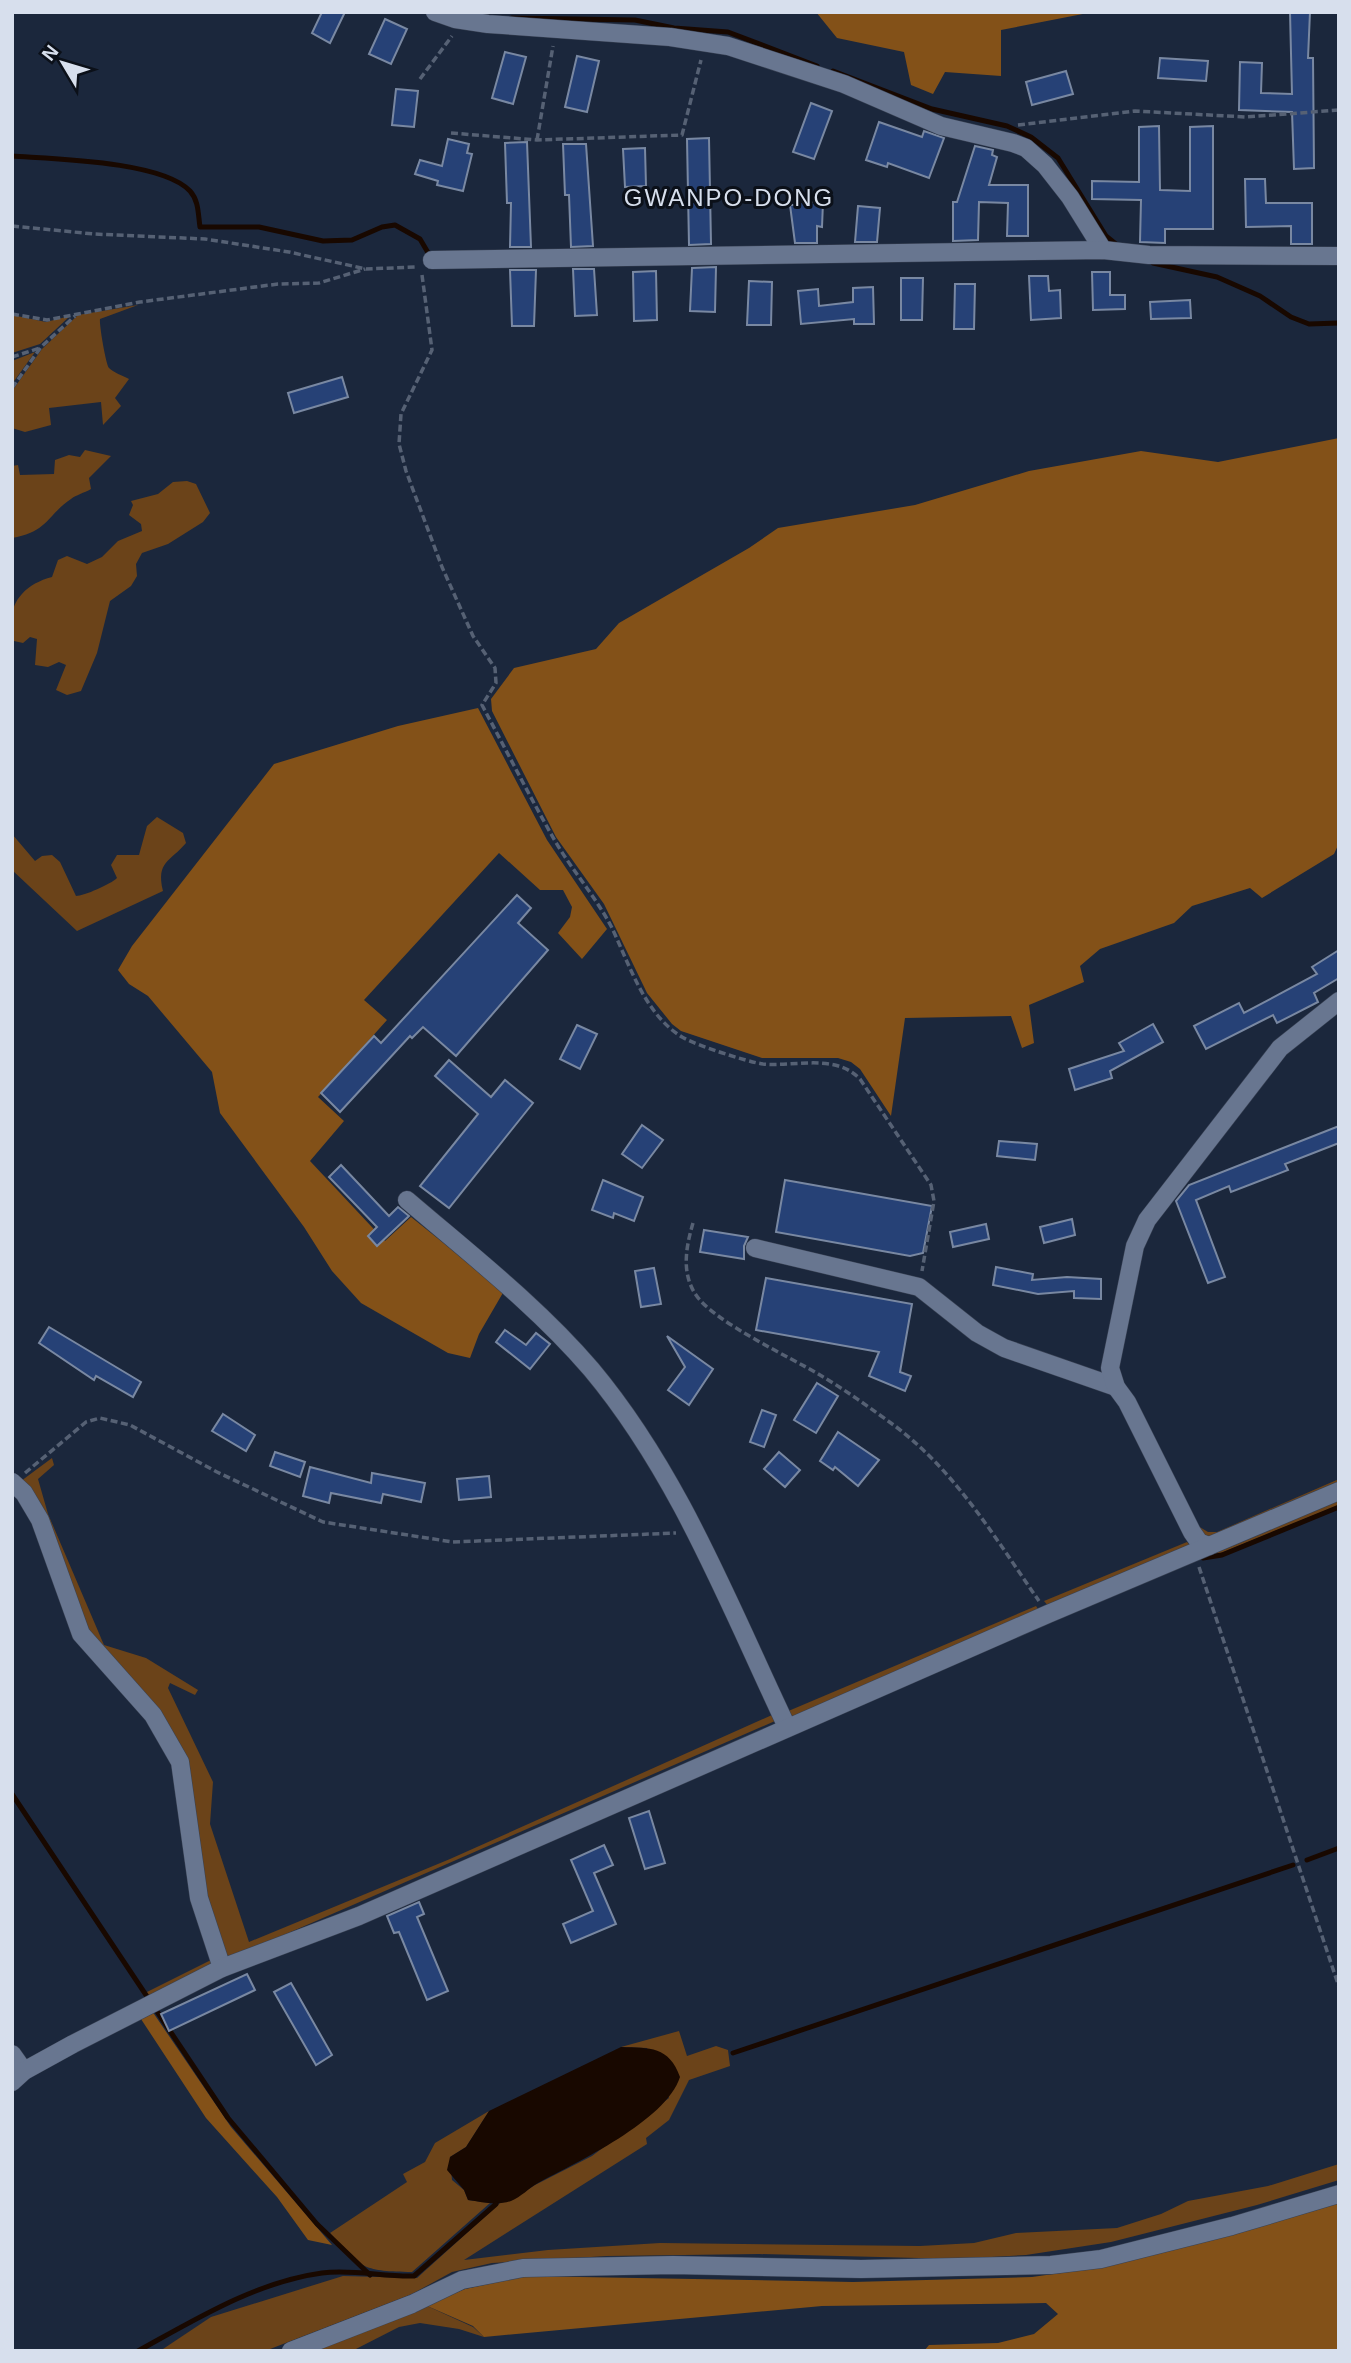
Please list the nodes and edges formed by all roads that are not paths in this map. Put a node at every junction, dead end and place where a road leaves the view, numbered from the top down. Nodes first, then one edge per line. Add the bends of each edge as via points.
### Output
1 (435, 12) edge
2 (1103, 250) junction
3 (1339, 256) edge
4 (427, 263) road end
5 (1339, 1001) edge
6 (407, 1200) dead end
7 (755, 1248) dead end
8 (1116, 1387) junction
9 (12, 1482) edge
10 (1339, 1491) edge
11 (1202, 1550) junction
12 (787, 1727) junction
13 (222, 1969) junction
14 (12, 2054) edge
15 (18, 2076) edge
16 (1339, 2194) edge
17 (291, 2351) edge

1 - 2 street via 462,20 706,41 844,84 942,126 1026,148 1070,197
2 - 3 street via 1149,255
2 - 4 street
5 - 8 street via 1280,1048 1147,1220 1135,1246 1118,1321 1110,1368
6 - 12 street via 546,1321 631,1421 694,1533
7 - 8 street via 919,1287 977,1333 1004,1348
8 - 11 street via 1128,1402
9 - 13 street via 40,1520 81,1634 153,1715 180,1762 199,1898
10 - 11 street
11 - 12 street
12 - 13 street via 359,1916
13 - 15 street
14 - 15 street
16 - 17 street via 1101,2259 1051,2265 523,2268 462,2280

